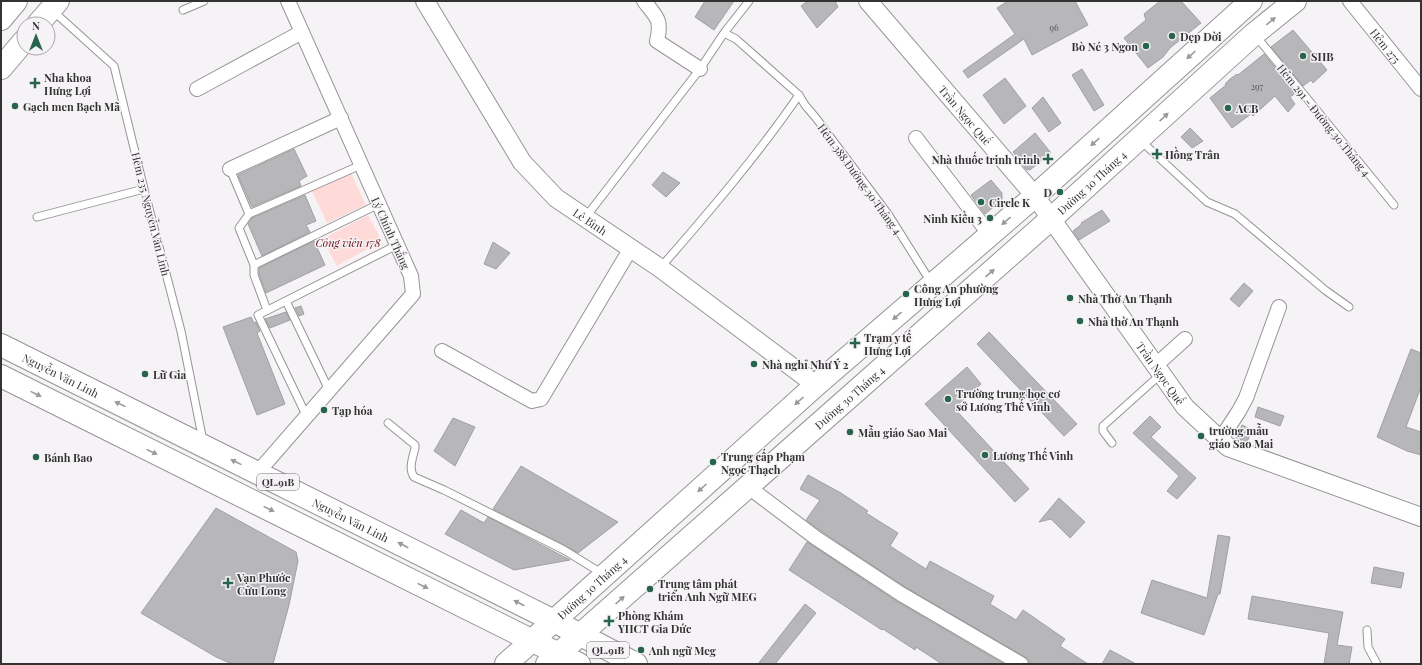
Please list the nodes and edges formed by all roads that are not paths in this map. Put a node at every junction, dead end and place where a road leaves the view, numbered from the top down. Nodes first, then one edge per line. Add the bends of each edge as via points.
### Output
1 (16, 1) edge
2 (204, 1) edge
3 (288, 1) edge
4 (425, 1) edge
5 (644, 1) edge
6 (749, 1) edge
7 (868, 1) edge
8 (1251, 1) edge
9 (1294, 1) edge
10 (1350, 1) edge
11 (182, 10) dead end
12 (49, 12) edge
13 (1, 19) edge
14 (302, 32) junction
15 (724, 33) junction
16 (1254, 34) junction
17 (16, 50) edge
18 (1, 68) edge
19 (700, 69) junction
20 (197, 89) dead end
21 (1421, 89) edge
22 (799, 95) junction
23 (340, 118) junction
24 (916, 138) dead end
25 (1139, 140) junction
26 (361, 165) junction
27 (230, 169) joint
28 (144, 190) junction
29 (1035, 196) junction
30 (379, 204) junction
31 (1394, 205) dead end
32 (249, 214) junction
33 (37, 217) dead end
34 (585, 218) junction
35 (1052, 218) junction
36 (990, 236) junction
37 (397, 245) junction
38 (631, 248) junction
39 (254, 265) junction
40 (660, 268) junction
41 (935, 283) junction
42 (286, 301) junction
43 (1279, 307) dead end
44 (1349, 307) dead end
45 (267, 310) junction
46 (1185, 339) dead end
47 (1, 345) edge
48 (442, 351) dead end
49 (1158, 370) junction
50 (1, 376) edge
51 (816, 385) junction
52 (330, 391) junction
53 (307, 417) junction
54 (388, 423) dead end
55 (1220, 440) junction
56 (1112, 442) dead end
57 (204, 445) junction
58 (258, 472) junction
59 (747, 486) junction
60 (1421, 517) edge
61 (605, 575) junction
62 (554, 621) junction
63 (1367, 630) dead end
64 (580, 635) junction
65 (532, 641) junction
66 (553, 659) edge
67 (506, 664) edge
68 (579, 664) edge
69 (636, 664) edge
70 (1021, 664) edge
71 (1377, 664) edge

1 - 13 main road
2 - 11 lane
3 - 14 street, Lý Chính Thắng
4 - 34 street, Lê Bình via 522,162 556,198
5 - 19 street via 658,19 660,28 657,41
6 - 15 lane
7 - 29 street, Trần Ngọc Quế
8 -> 29 main road, Đường 30 Tháng 4
16 -> 9 main road, Đường 30 Tháng 4
10 - 21 street, Hẻm 275
12 - 28 lane, Hẻm 235 Nguyễn Văn Linh via 114,66
14 - 20 street
14 - 23 street, Lý Chính Thắng
15 - 19 lane
15 - 22 lane, Hẻm 388 Đường 30 Tháng 4 via 736,39
25 -> 16 main road, Đường 30 Tháng 4
16 - 31 lane, Hẻm 291 - Đường 30 Tháng 4
17 - 18 main road
19 - 34 lane
22 - 40 lane via 716,204
22 - 41 lane, Hẻm 388 Đường 30 Tháng 4 via 888,214 926,276
23 - 26 street, Lý Chính Thắng
23 - 27 street
24 - 36 street
25 - 35 main road, Đường 30 Tháng 4
25 - 44 lane via 1207,202 1235,214
26 - 30 street, Lý Chính Thắng
26 - 32 lane
27 - 32 lane
28 - 33 lane
28 - 57 lane, Hẻm 235 Nguyễn Văn Linh via 181,331
29 - 35 street, Trần Ngọc Quế
29 -> 36 main road, Đường 30 Tháng 4
30 - 37 street, Lý Chính Thắng
30 - 39 lane
32 - 39 lane via 239,228
34 - 38 street, Lê Bình
35 - 49 street, Trần Ngọc Quế
59 -> 35 main road, Đường 30 Tháng 4
36 - 41 main road, Đường 30 Tháng 4
37 - 42 lane
37 - 52 street, Lý Chính Thắng via 410,276 413,294
38 - 40 street, Lê Bình
38 - 48 street via 541,399 532,401
39 - 45 lane via 254,275
40 - 51 street, Lê Bình
41 -> 51 main road, Đường 30 Tháng 4
42 - 45 lane
42 - 52 lane
43 - 55 street via 1246,398
45 - 53 lane via 258,315
46 - 49 street
57 -> 47 main road, Nguyễn Văn Linh / QL.91B
49 - 55 street, Trần Ngọc Quế via 1184,408
49 - 56 lane via 1103,426 1103,431
50 -> 65 main road, QL.91B
51 -> 61 main road, Đường 30 Tháng 4
52 - 53 street, Lý Chính Thắng
53 - 58 street, Lý Chính Thắng
54 - 61 lane via 415,445 411,470 414,477 564,550
55 - 60 street, Trần Ngọc Quế via 1228,447
58 -> 57 main road, Nguyễn Văn Linh / QL.91B
62 -> 58 main road, Nguyễn Văn Linh / QL.91B
64 -> 59 main road, Đường 30 Tháng 4
59 - 70 street via 816,538 888,585
61 - 62 main road, Đường 30 Tháng 4
62 - 64 main road, Nguyễn Văn Linh / QL.91B
62 - 65 main road, Đường 30 Tháng 4
63 - 71 lane via 1368,647
64 - 66 main road, Đường 30 Tháng 4
64 - 69 main road, Nguyễn Văn Linh / QL.91B
65 - 66 main road, QL.91B
65 - 67 main road, Đường 30 Tháng 4
66 - 68 main road, QL.91B

